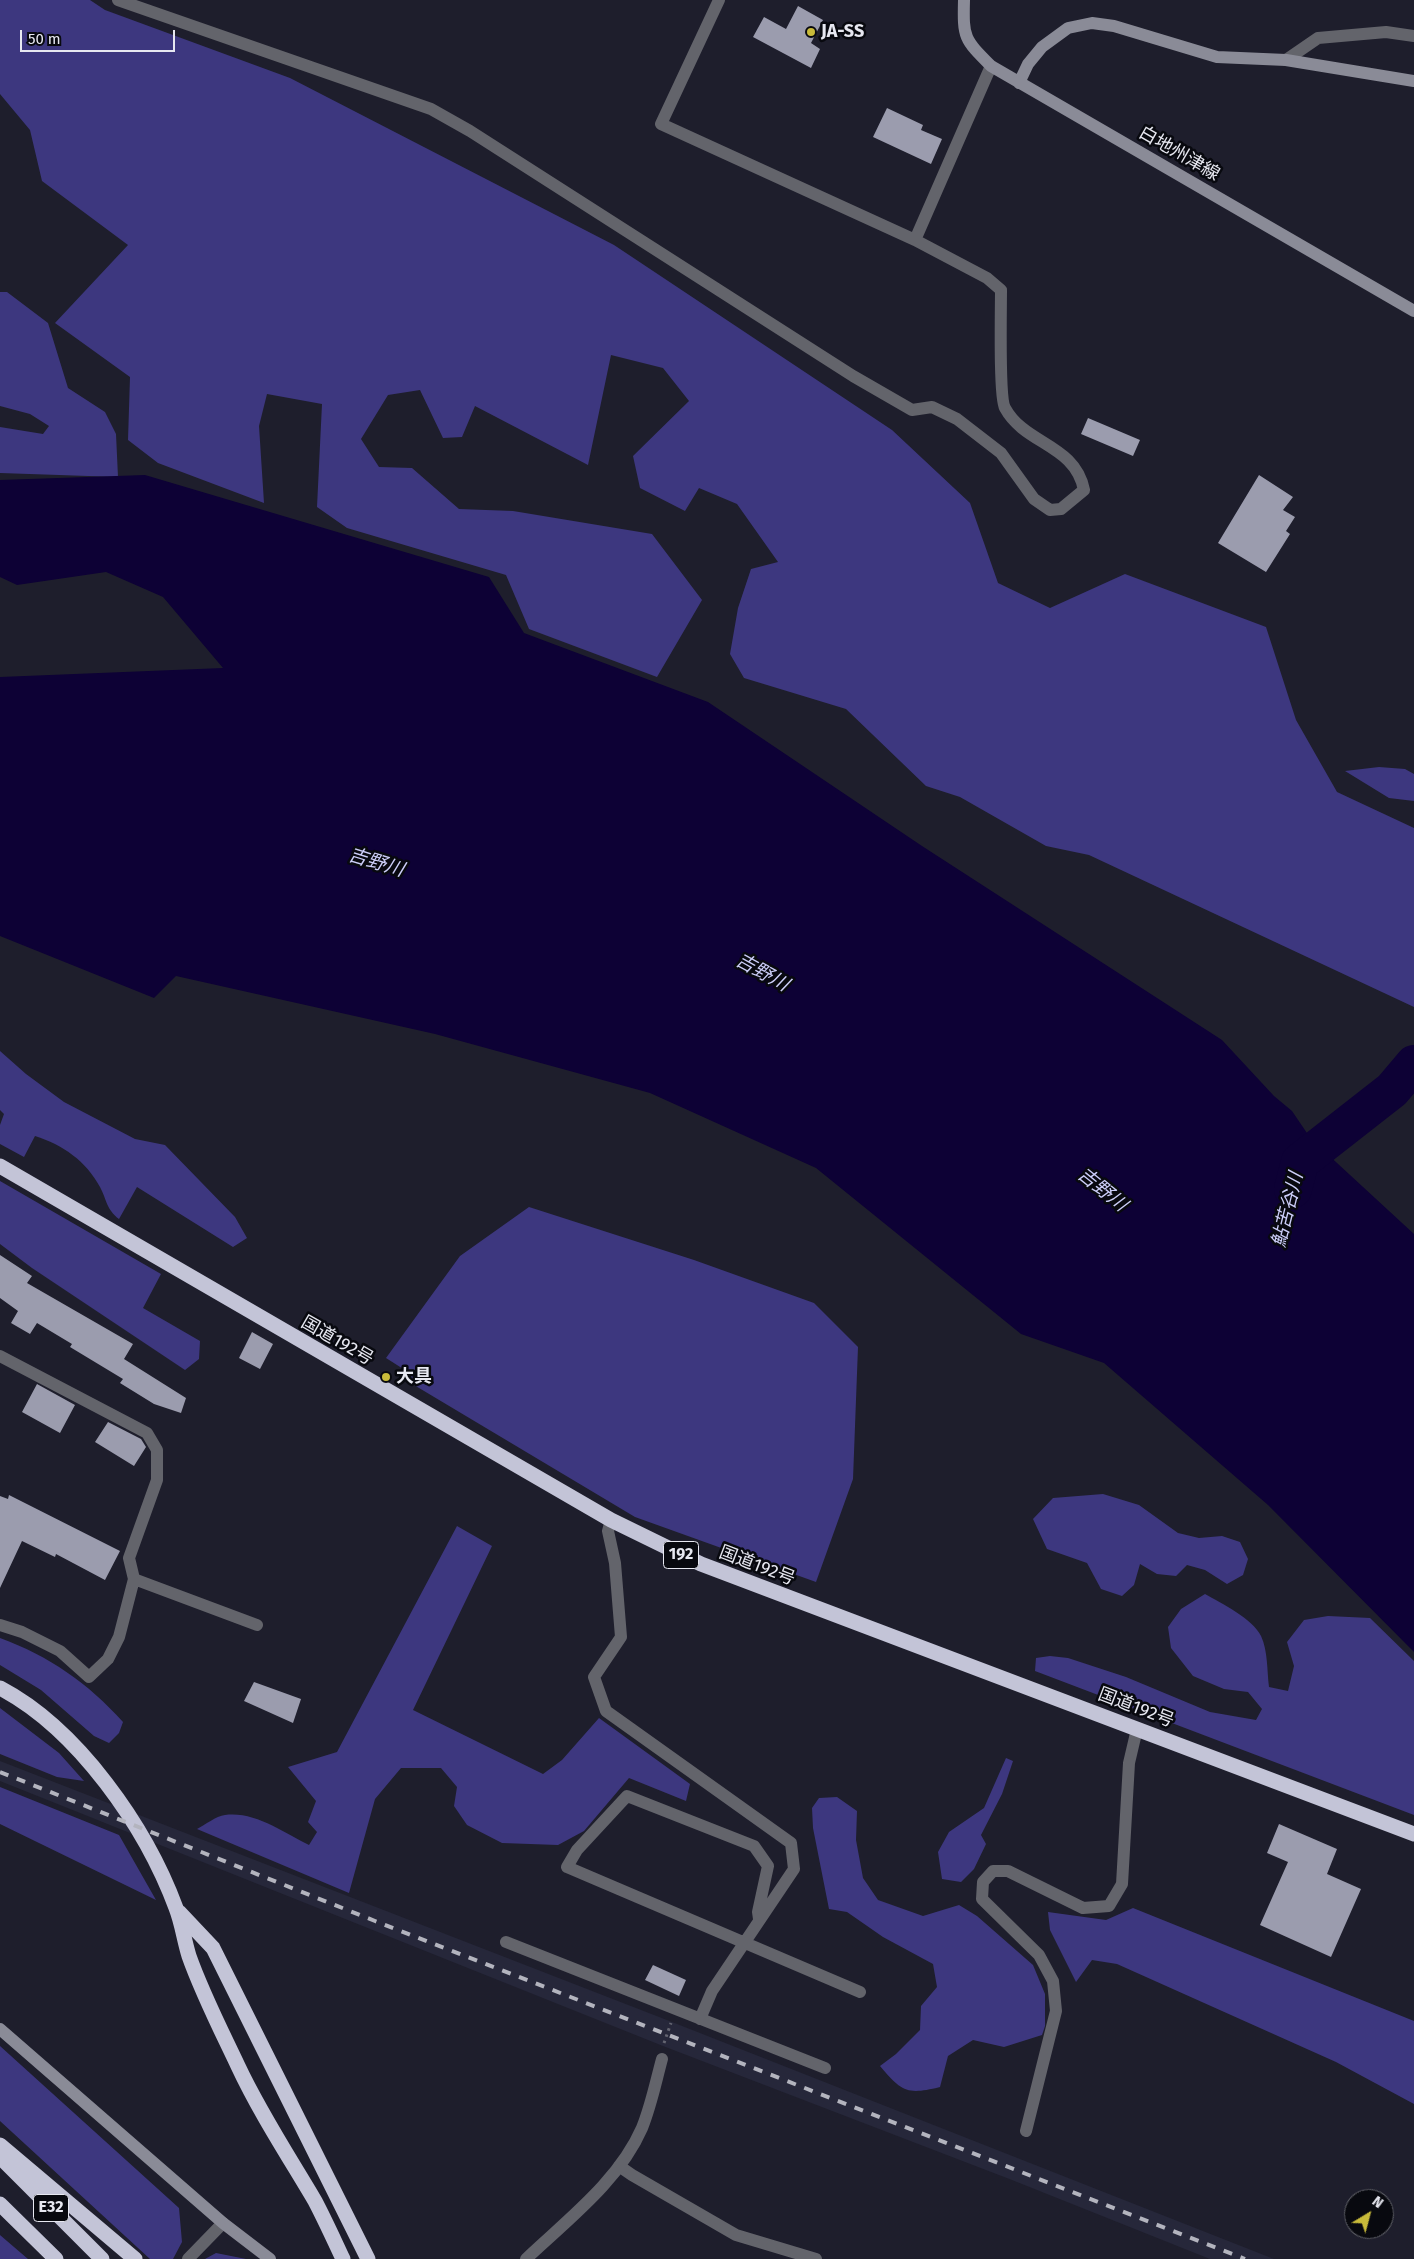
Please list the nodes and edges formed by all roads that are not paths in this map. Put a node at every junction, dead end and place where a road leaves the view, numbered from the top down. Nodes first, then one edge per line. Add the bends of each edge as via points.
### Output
1 (118, 0) edge
2 (719, 0) edge
3 (964, 0) edge
4 (1414, 36) edge
5 (1286, 60) junction
6 (990, 66) junction
7 (1414, 81) edge
8 (1019, 83) junction
9 (916, 240) junction
10 (1414, 311) edge
11 (0, 1166) edge
12 (0, 1356) edge
13 (611, 1520) junction
14 (134, 1579) junction
15 (0, 1625) edge
16 (257, 1625) dead end
17 (0, 1688) edge
18 (1137, 1729) junction
19 (1412, 1832) edge
20 (176, 1909) junction
21 (760, 1920) junction
22 (506, 1942) dead end
23 (744, 1943) junction
24 (860, 1992) dead end
25 (700, 2019) junction
26 (0, 2029) edge
27 (662, 2059) road end
28 (825, 2068) dead end
29 (1026, 2131) dead end
30 (0, 2145) edge
31 (0, 2157) edge
32 (619, 2166) junction
33 (0, 2204) edge
34 (223, 2223) junction
35 (56, 2259) edge
36 (102, 2259) edge
37 (135, 2259) edge
38 (188, 2259) edge
39 (270, 2259) edge
40 (343, 2259) edge
41 (368, 2259) edge
42 (526, 2259) edge
43 (816, 2259) edge

1 - 9 street via 431,109 479,136 853,376 912,410 932,407 957,419 1001,454 1034,499 1050,510 1061,509 1084,490 1081,476 1072,462 1017,425 1003,406 1001,290 987,278
2 - 9 street via 661,124
3 - 6 street, 白地州津線 via 964,26 969,44
4 - 5 street via 1386,32 1318,38
5 - 7 street
5 - 8 street via 1217,57 1114,26 1092,23 1068,28 1042,47 1028,64
6 - 8 street, 白地州津線
6 - 9 street
8 - 10 street, 白地州津線
11 - 13 highway, 国道192号 / 192
12 - 14 street via 147,1433 157,1450 157,1480 129,1558
13 - 18 highway, 国道192号 / 192 via 701,1564
13 - 21 street via 608,1531 615,1563 621,1637 594,1678 606,1710 791,1843 794,1868
14 - 15 street via 119,1637 108,1659 89,1677 60,1652 22,1632
14 - 16 street
17 - 20 highway via 59,1729 95,1771 150,1850
18 - 19 highway, 国道192号 / 192
18 - 29 street via 1129,1763 1122,1884 1109,1906 1084,1908 1008,1871 993,1870 984,1882 982,1899 1039,1955 1052,1980 1056,2011
20 - 40 highway via 189,1956 239,2068 316,2203
20 - 41 highway via 213,1948
21 - 23 street
21 - 23 street via 758,1912 768,1866 754,1846 627,1796 577,1850 567,1866
22 - 25 street
23 - 24 street
23 - 25 street via 712,1991
25 - 28 street
26 - 34 street
27 - 32 street via 641,2129
30 - 37 highway
31 - 36 highway, E32
32 - 42 street
32 - 43 street via 736,2235
33 - 35 highway, E32
34 - 38 street
34 - 39 street

